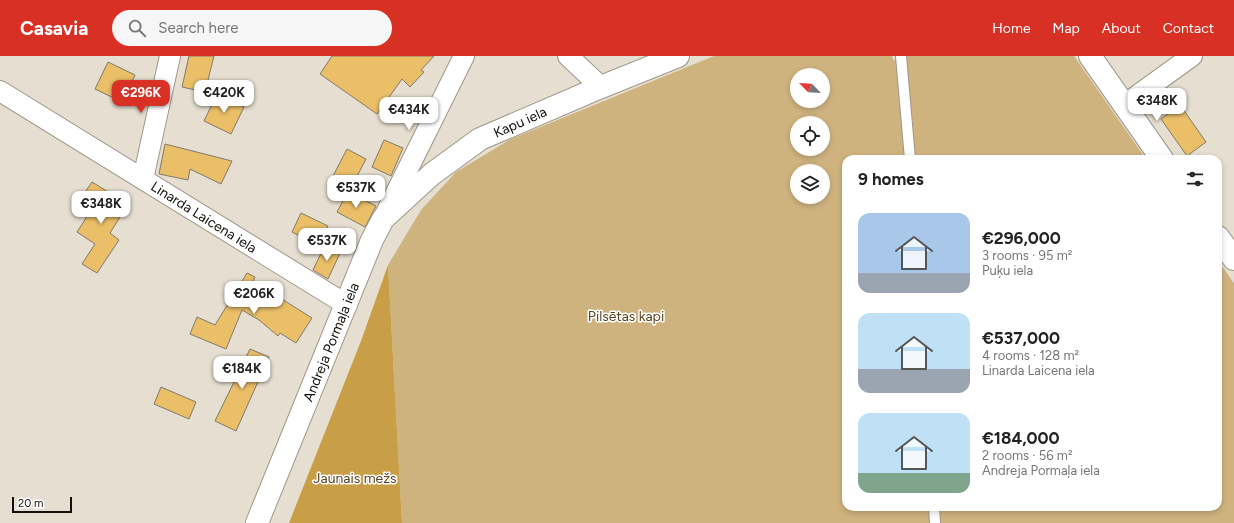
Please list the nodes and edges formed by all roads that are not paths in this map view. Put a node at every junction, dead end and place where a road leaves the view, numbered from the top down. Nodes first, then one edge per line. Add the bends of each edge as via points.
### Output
1 (170, 56) edge
2 (464, 56) edge
3 (568, 56) edge
4 (678, 56) edge
5 (900, 56) edge
6 (1090, 56) edge
7 (1192, 56) edge
8 (601, 86) junction
9 (0, 91) edge
10 (1124, 105) junction
11 (910, 155) edge
12 (1159, 155) edge
13 (142, 178) junction
14 (383, 220) junction
15 (1222, 242) edge
16 (1234, 259) edge
17 (347, 304) junction
18 (934, 511) edge
19 (257, 523) edge
20 (935, 523) edge

1 - 13 street
2 - 14 street, Andreja Pormaļa iela
3 - 8 street
4 - 8 street, Kapu iela
5 - 11 lane
6 - 10 street
7 - 10 street
8 - 14 street, Kapu iela via 480,139 432,174
9 - 13 street, Linarda Laicena iela
10 - 12 street
13 - 17 street, Linarda Laicena iela
14 - 17 street, Andreja Pormaļa iela via 372,240
15 - 16 street
17 - 19 street, Andreja Pormaļa iela
18 - 20 lane

